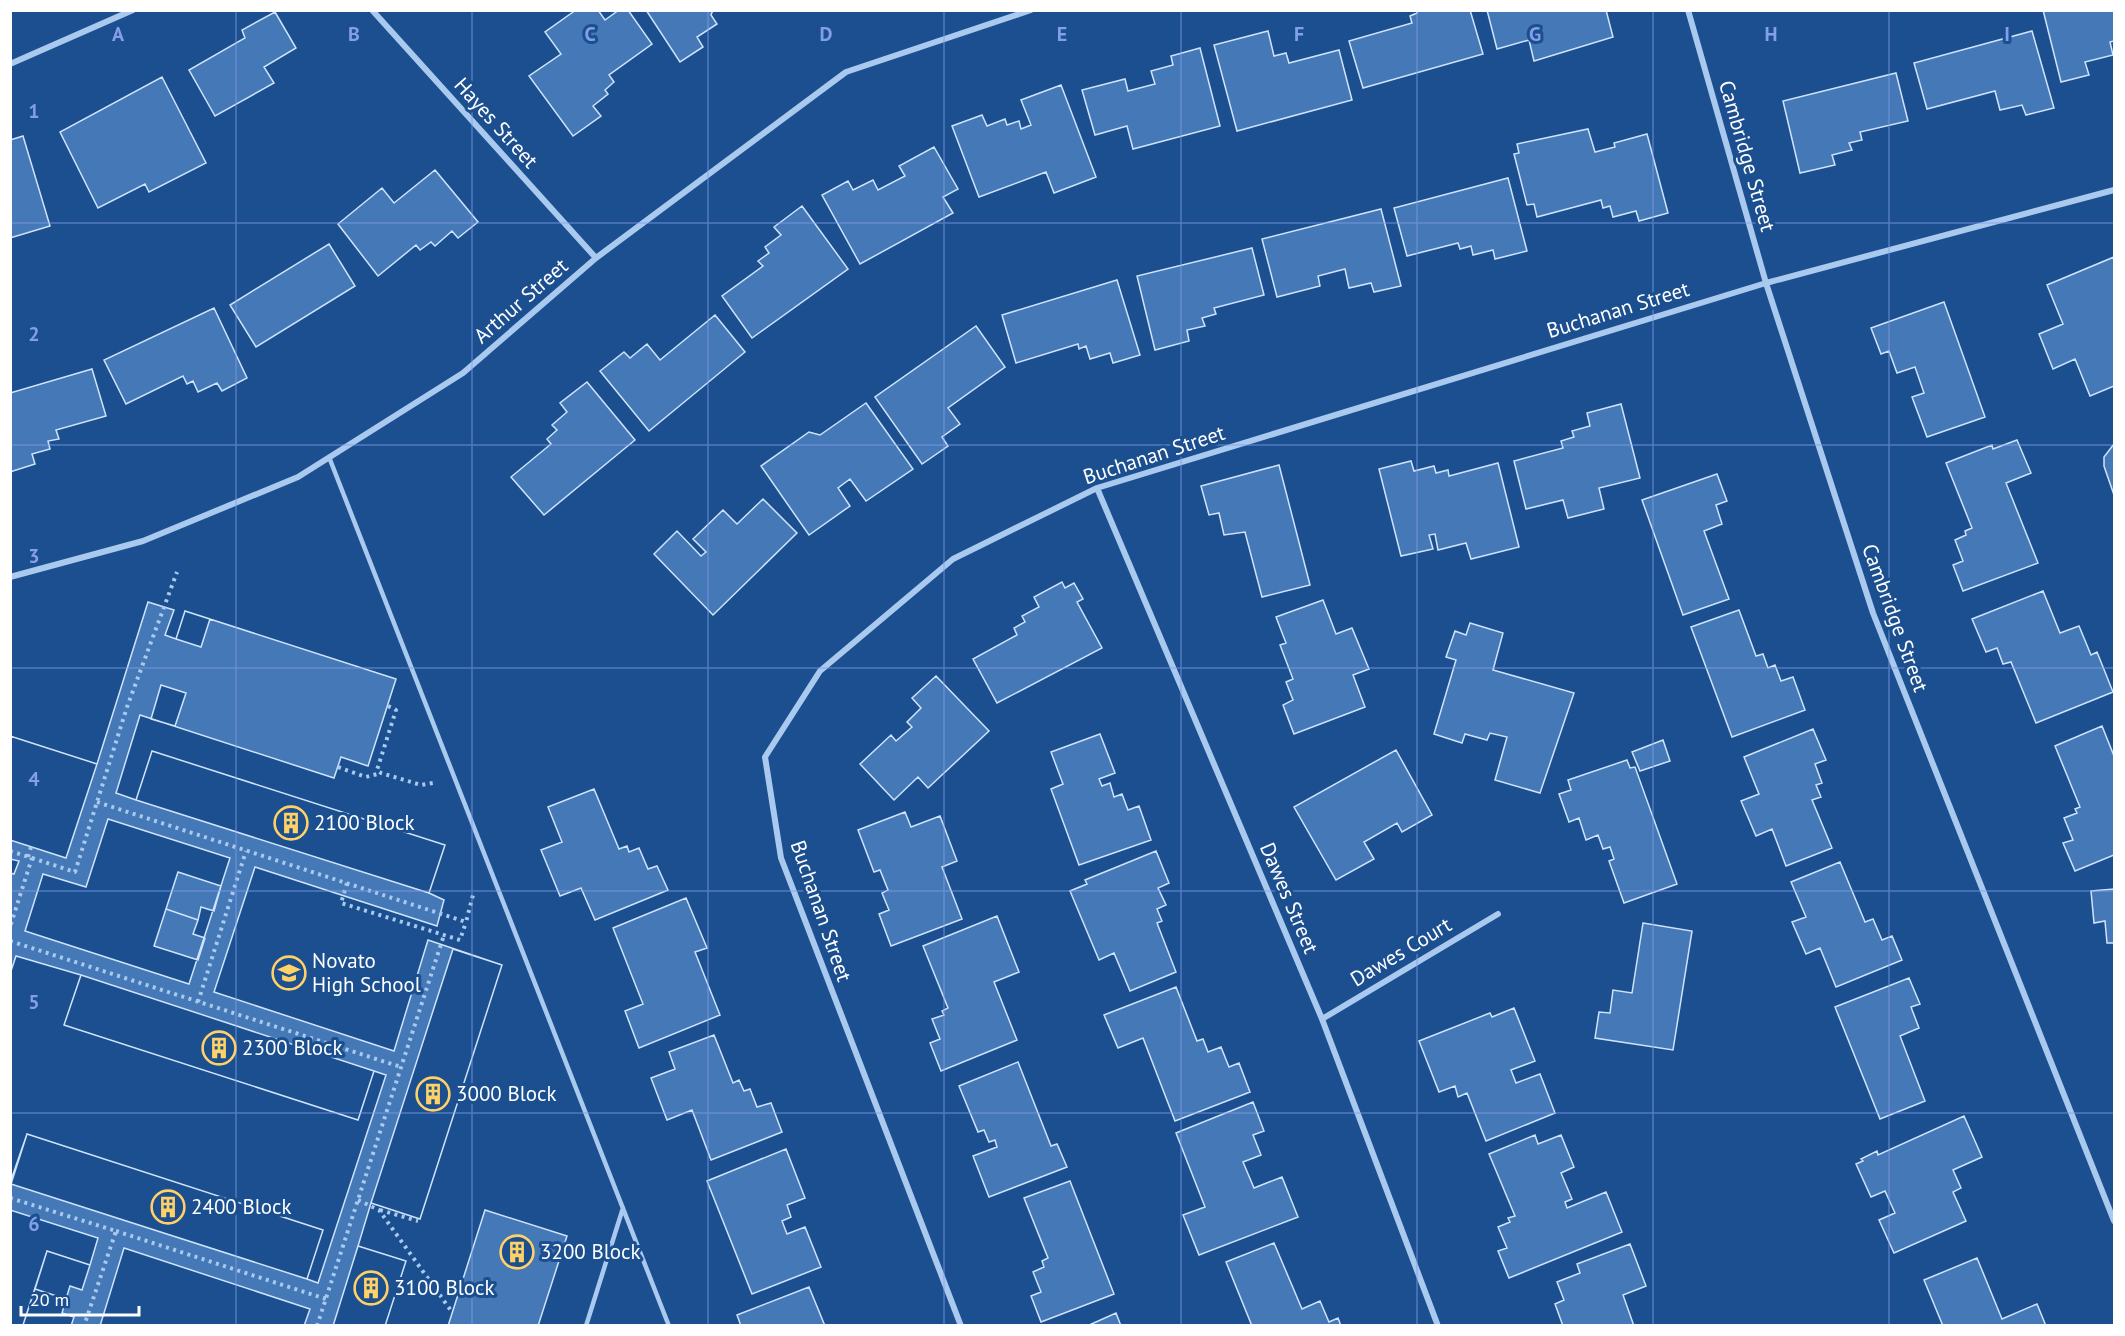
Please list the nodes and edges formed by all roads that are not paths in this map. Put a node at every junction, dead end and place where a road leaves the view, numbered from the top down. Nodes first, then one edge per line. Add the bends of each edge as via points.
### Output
1 (133, 10) edge
2 (372, 10) edge
3 (1031, 10) edge
4 (1688, 10) edge
5 (10, 64) edge
6 (2115, 189) edge
7 (596, 258) junction
8 (1766, 282) junction
9 (329, 457) junction
10 (1098, 488) junction
11 (10, 577) edge
12 (1498, 914) dead end
13 (1322, 1019) junction
14 (623, 1207) junction
15 (2115, 1221) edge
16 (586, 1326) edge
17 (669, 1326) edge
18 (961, 1326) edge
19 (1438, 1326) edge

1 - 5 street
2 - 7 street, Hayes Street
3 - 7 street, Arthur Street via 846,72
4 - 8 street, Cambridge Street
6 - 8 street, Buchanan Street
7 - 9 street, Arthur Street via 463,373
8 - 10 street, Buchanan Street
8 - 15 street, Cambridge Street via 1873,614
9 - 11 street, Arthur Street via 298,477 143,541
9 - 14 lane
10 - 13 street, Dawes Street
10 - 18 street, Buchanan Street via 953,559 820,671 765,757 781,858
12 - 13 street, Dawes Court
13 - 19 street, Dawes Street
14 - 16 lane
14 - 17 lane

